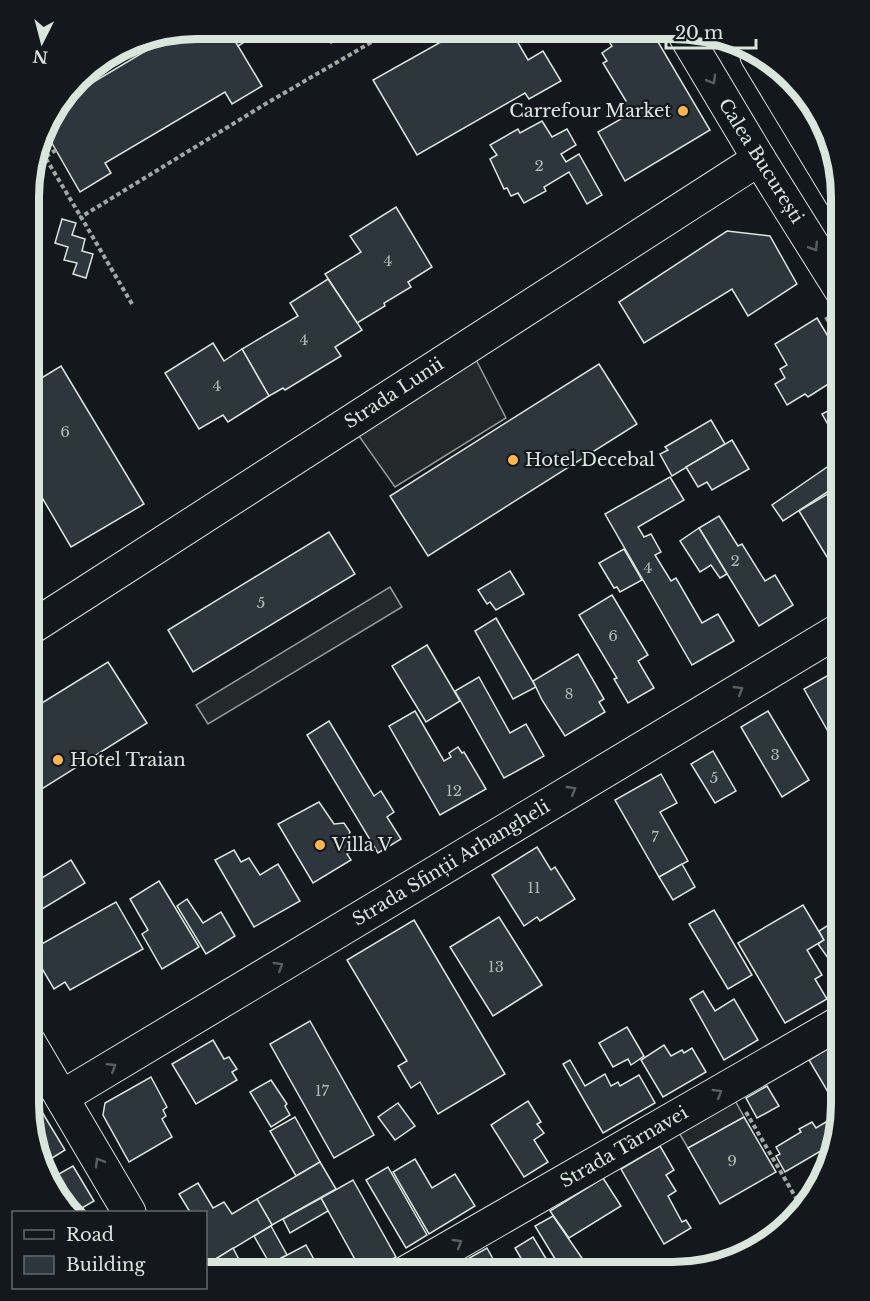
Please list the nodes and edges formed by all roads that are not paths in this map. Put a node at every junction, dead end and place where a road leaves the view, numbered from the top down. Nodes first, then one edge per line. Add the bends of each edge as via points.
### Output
1 (688, 40) edge
2 (770, 73) edge
3 (806, 119) edge
4 (759, 159) junction
5 (828, 167) edge
6 (831, 273) edge
7 (39, 623) edge
8 (831, 635) edge
9 (831, 1028) edge
10 (39, 1059) edge
11 (62, 1097) junction
12 (128, 1211) edge
13 (424, 1262) edge

1 -> 4 street, Calea București
2 - 3 street
3 - 5 street
4 -> 6 street, Calea București
4 - 7 street, Strada Lunii
11 -> 8 street, Strada Sfinții Arhangheli
13 -> 9 street, Strada Târnavei
10 - 11 street
12 -> 11 street

